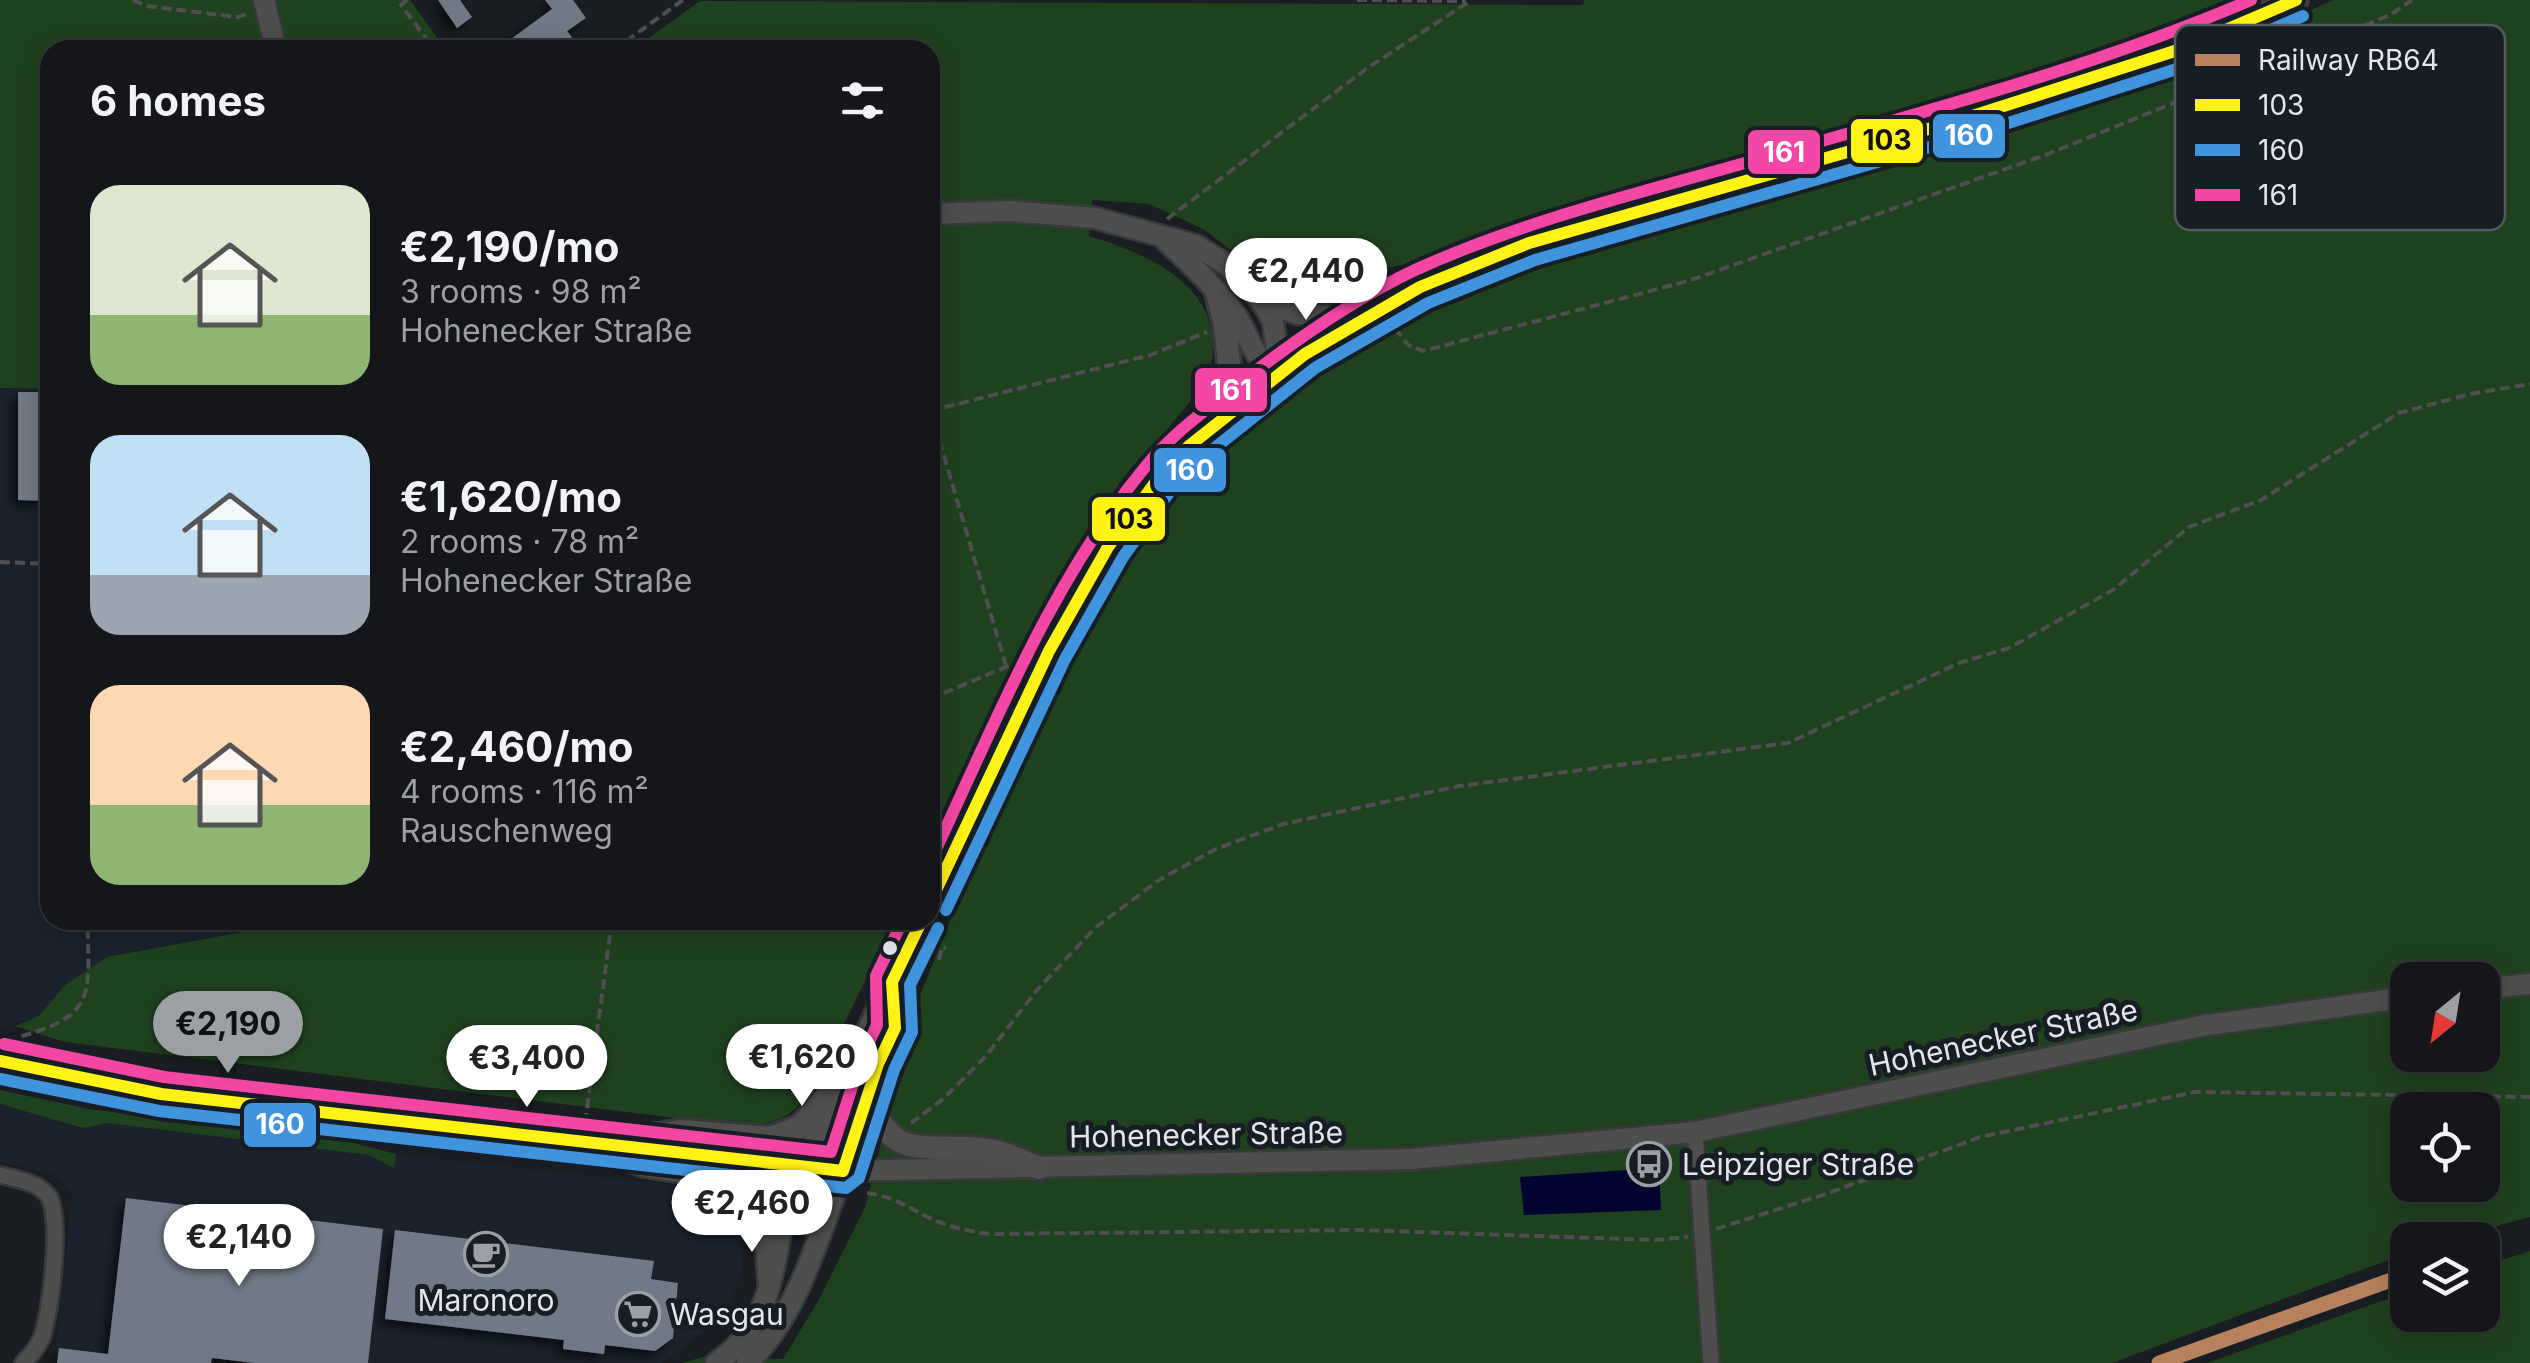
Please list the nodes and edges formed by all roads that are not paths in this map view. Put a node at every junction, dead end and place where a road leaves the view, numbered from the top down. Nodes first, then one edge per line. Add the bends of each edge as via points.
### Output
1 (2296, 0) edge
2 (258, 6) edge
3 (2237, 25) edge
4 (272, 40) edge
5 (2175, 51) edge
6 (940, 214) edge
7 (1164, 231) junction
8 (1216, 293) junction
9 (1262, 302) junction
10 (1372, 313) junction
11 (1280, 374) junction
12 (1188, 446) junction
13 (940, 882) edge
14 (917, 930) edge
15 (892, 982) junction
16 (2530, 984) edge
17 (2500, 987) edge
18 (2390, 1000) edge
19 (2, 1051) edge
20 (848, 1073) junction
21 (871, 1094) junction
22 (1695, 1132) junction
23 (591, 1144) junction
24 (803, 1167) junction
25 (1039, 1168) junction
26 (843, 1171) junction
27 (0, 1174) edge
28 (769, 1287) junction
29 (24, 1363) edge
30 (716, 1363) edge
31 (747, 1363) edge
32 (1711, 1363) edge

1 - 3 main road
2 - 4 street
5 - 10 main road via 1963,119 1529,242
6 - 7 street via 1011,210
7 - 8 street
7 - 9 street via 1226,265
8 - 11 street via 1236,315 1253,351
8 - 12 main road via 1230,372
9 - 10 street via 1298,314
9 - 11 street via 1273,320
10 - 11 main road
11 - 12 main road
12 - 13 main road via 1132,513 1074,603
14 - 15 main road
15 - 20 main road
15 - 21 main road via 895,1028
16 - 17 street
18 - 22 street, Hohenecker Straße via 2201,1026
19 - 23 main road, Hohenecker Straße via 160,1094
20 - 23 main road via 800,1128 770,1138 681,1130
20 - 24 main road
21 - 25 main road via 883,1127 904,1144 992,1150
21 - 26 main road
22 - 25 street, Hohenecker Straße via 1412,1160
22 - 32 street
23 - 24 main road, Hohenecker Straße
23 - 28 street via 642,1166 716,1178 740,1198 766,1244
24 - 26 main road, Hohenecker Straße
24 - 28 street via 788,1200
25 - 26 street, Hohenecker Straße
26 - 31 street via 787,1314
27 - 29 street via 47,1193 56,1215 42,1337
28 - 30 street via 753,1328

